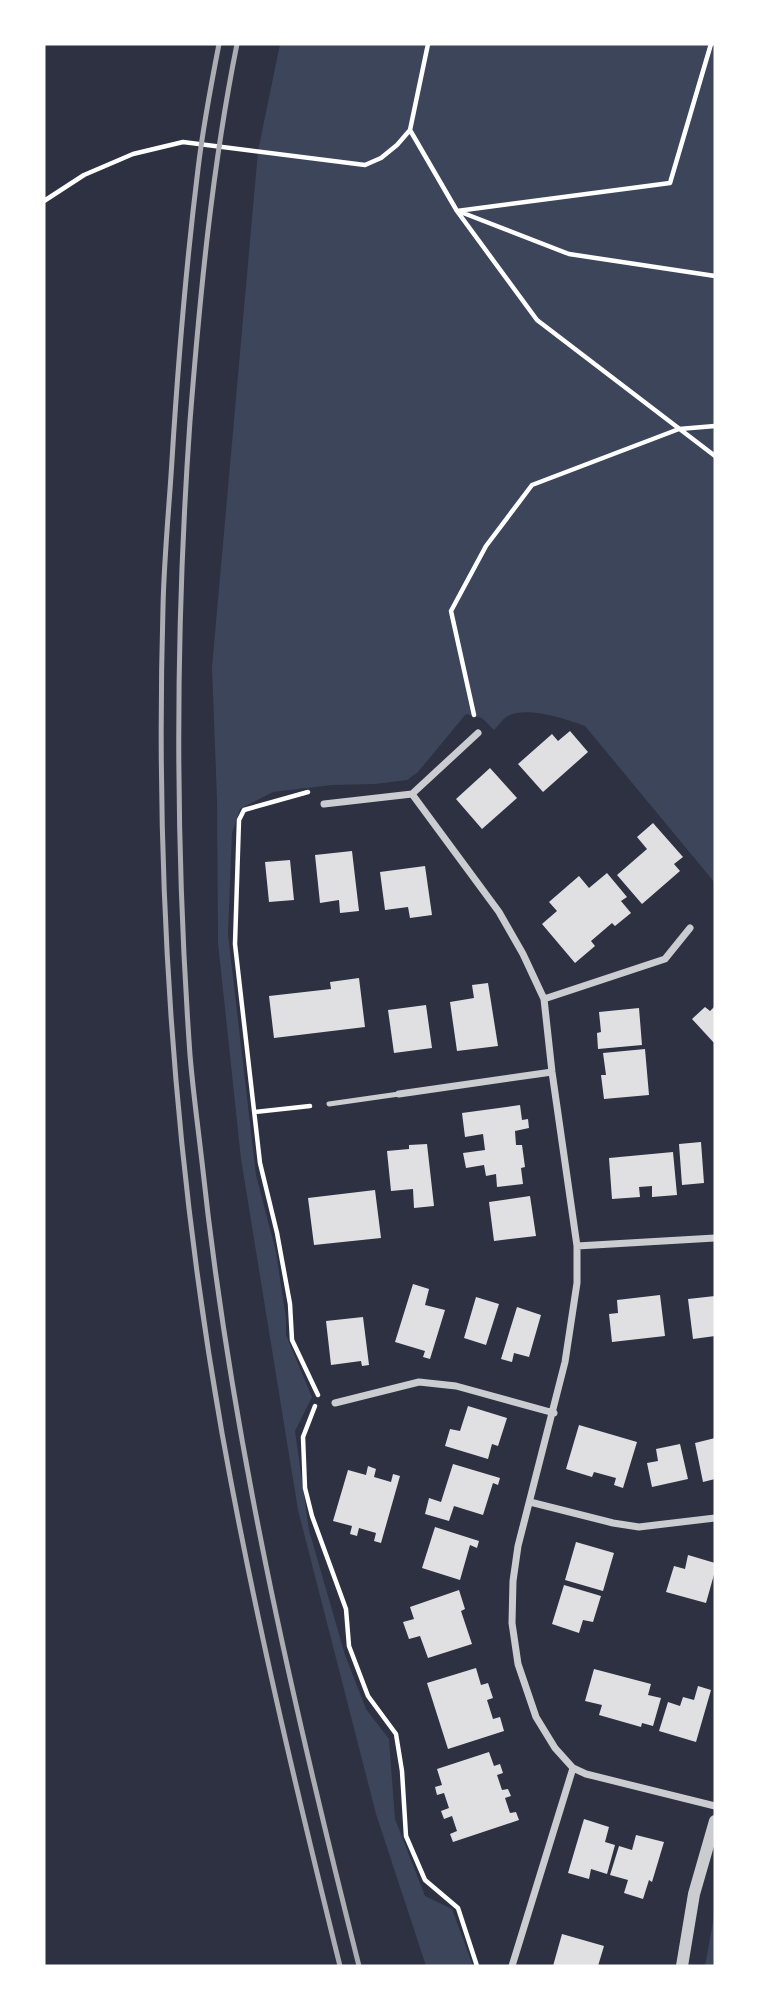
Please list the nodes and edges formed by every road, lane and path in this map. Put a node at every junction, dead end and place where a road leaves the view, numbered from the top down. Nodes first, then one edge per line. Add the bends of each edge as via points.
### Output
1 (428, 44) edge
2 (711, 44) edge
3 (410, 130) junction
4 (44, 201) edge
5 (457, 211) junction
6 (715, 276) edge
7 (715, 426) edge
8 (680, 429) junction
9 (715, 456) edge
10 (478, 733) joint
11 (412, 794) junction
12 (324, 804) joint
13 (690, 928) dead end
14 (544, 999) junction
15 (552, 1072) junction
16 (399, 1094) joint
17 (329, 1104) joint
18 (255, 1112) junction
19 (715, 1238) edge
20 (577, 1247) junction
21 (335, 1403) dead end
22 (554, 1413) junction
23 (530, 1502) junction
24 (715, 1518) edge
25 (573, 1768) junction
26 (715, 1806) edge
27 (715, 1821) edge
28 (477, 1966) edge
29 (512, 1966) edge
30 (682, 1966) edge

1 - 3 path
2 - 5 path via 670,183
3 - 4 path via 381,158 365,165 183,142 84,175
3 - 5 path
5 - 6 path via 569,254
5 - 8 path via 537,320
7 - 8 path
8 - 9 path
8 - 10 path via 532,485 486,547 450,611
10 - 11 street
11 - 12 street
11 - 14 street via 499,912
12 - 18 path via 308,792 244,810 239,820 235,944
13 - 14 street via 665,959
14 - 15 street
15 - 16 street
15 - 20 street
16 - 17 lane
17 - 18 path
18 - 28 path via 260,1163 290,1304 292,1340 318,1395 303,1437 305,1488 312,1516 346,1609 349,1646 368,1696 396,1734 406,1836 425,1880 458,1908
19 - 20 street
20 - 22 street via 577,1283
21 - 22 street via 419,1382 456,1386
22 - 23 street
23 - 24 street via 639,1527
23 - 25 street via 513,1581 512,1623 518,1664 536,1717
25 - 26 street
25 - 29 street
27 - 30 street via 694,1894

